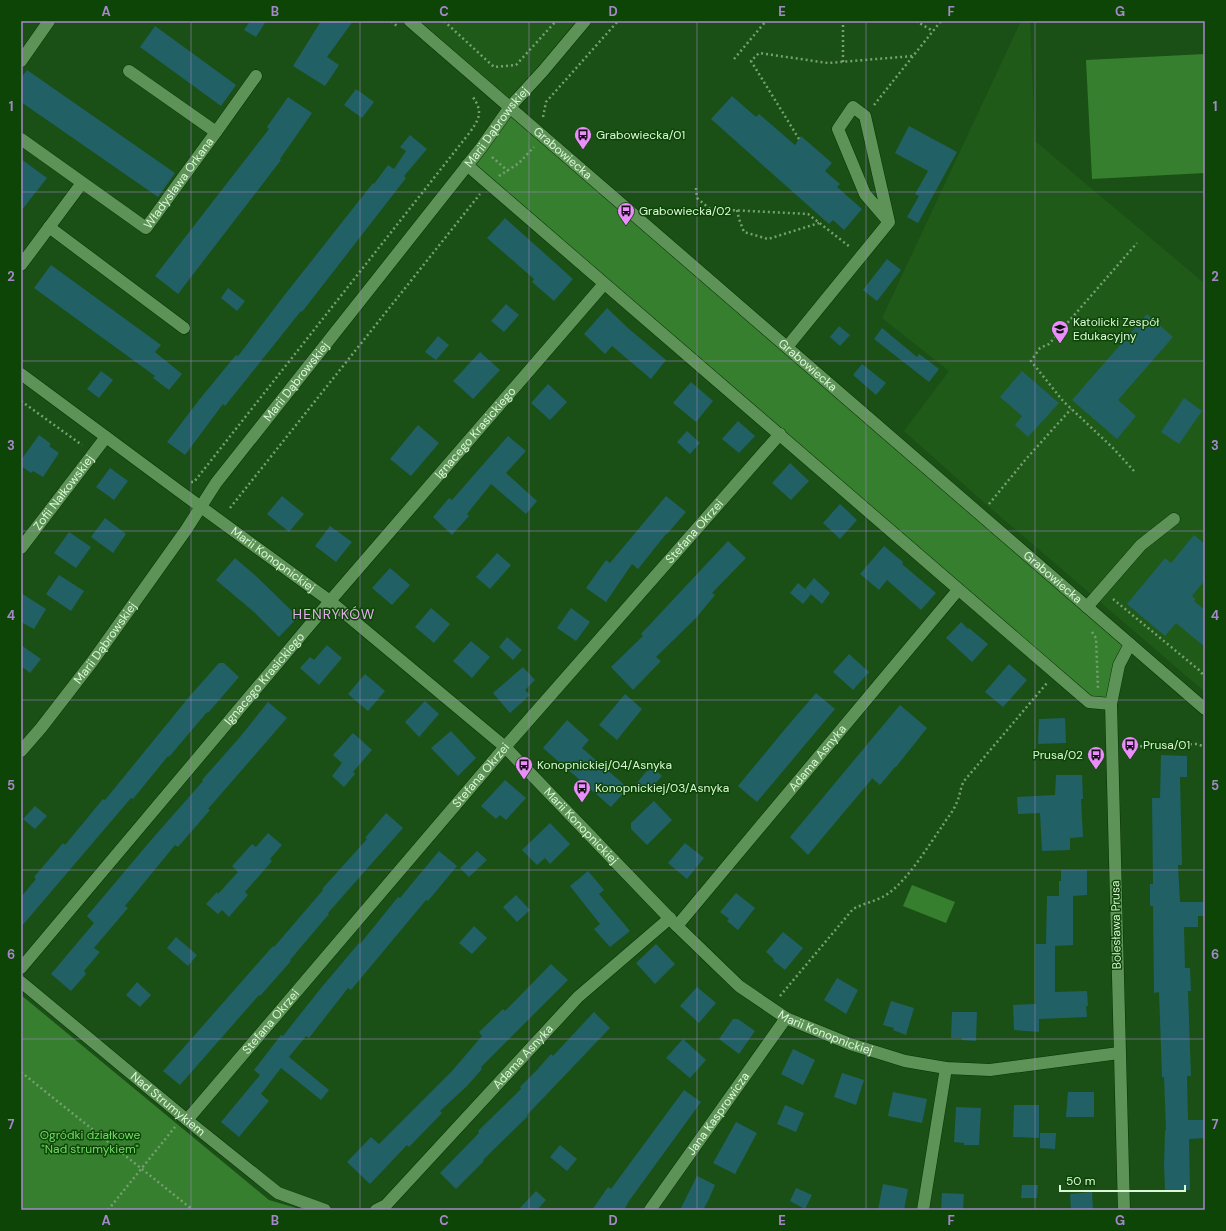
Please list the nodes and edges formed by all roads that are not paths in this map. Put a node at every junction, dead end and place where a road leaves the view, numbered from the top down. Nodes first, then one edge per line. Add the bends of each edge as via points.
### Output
1 (49, 21) edge
2 (410, 21) edge
3 (585, 21) edge
4 (21, 61) edge
5 (129, 71) dead end
6 (256, 76) dead end
7 (510, 107) junction
8 (216, 132) junction
9 (21, 140) edge
10 (467, 165) junction
11 (82, 183) junction
12 (889, 222) junction
13 (49, 227) junction
14 (21, 265) edge
15 (604, 284) junction
16 (184, 328) dead end
17 (787, 347) junction
18 (21, 374) edge
19 (780, 434) junction
20 (106, 437) junction
21 (201, 508) junction
22 (1174, 519) dead end
23 (21, 548) edge
24 (958, 590) junction
25 (330, 601) junction
26 (1087, 607) junction
27 (1130, 644) junction
28 (1111, 704) junction
29 (1205, 710) edge
30 (505, 747) junction
31 (21, 751) edge
32 (674, 922) junction
33 (21, 968) edge
34 (21, 982) edge
35 (786, 1018) junction
36 (1119, 1053) junction
37 (946, 1068) junction
38 (185, 1119) junction
39 (386, 1208) edge
40 (325, 1210) edge
41 (650, 1210) edge
42 (923, 1210) edge
43 (1124, 1210) edge

1 - 4 street
2 - 7 street, Grabowiecka
3 - 7 street, Marii Dąbrowskiej
5 - 8 street, Władysława Orkana
6 - 8 street, Władysława Orkana
7 - 10 street, Marii Dąbrowskiej
7 - 17 street, Grabowiecka
8 - 11 street, Władysława Orkana via 146,228
9 - 11 street, Władysława Orkana
10 - 15 street
10 - 21 street, Marii Dąbrowskiej via 216,483
11 - 13 street
12 - 12 street via 865,116 853,107 838,129 864,194
12 - 17 street
13 - 14 street
13 - 16 street
15 - 19 street
15 - 25 street, Ignacego Krasickiego
17 - 26 street, Grabowiecka
18 - 20 street, Marii Konopnickiej
19 - 24 street
19 - 30 street, Stefana Okrzei
20 - 21 street, Marii Konopnickiej
20 - 23 street, Zofii Nałkowskiej
21 - 25 street, Marii Konopnickiej
21 - 31 street, Marii Dąbrowskiej via 92,662
22 - 26 street via 1141,544
24 - 28 street via 1089,702
24 - 32 street, Adama Asnyka
25 - 30 street, Marii Konopnickiej
25 - 33 street, Ignacego Krasickiego
26 - 27 street, Grabowiecka
27 - 28 street, Bolesława Prusa via 1119,665
27 - 29 street, Grabowiecka
28 - 36 street, Bolesława Prusa
30 - 32 street, Marii Konopnickiej
30 - 38 street, Stefana Okrzei
32 - 35 street, Marii Konopnickiej via 739,986
32 - 39 street, Adama Asnyka via 578,997
34 - 38 street, Nad Strumykiem
35 - 37 street, Marii Konopnickiej via 850,1044 905,1061
35 - 41 street, Jana Kasprowicza
36 - 37 street, Marii Konopnickiej via 990,1070
36 - 43 street, Bolesława Prusa
37 - 42 street
38 - 40 street, Nad Strumykiem via 278,1193

